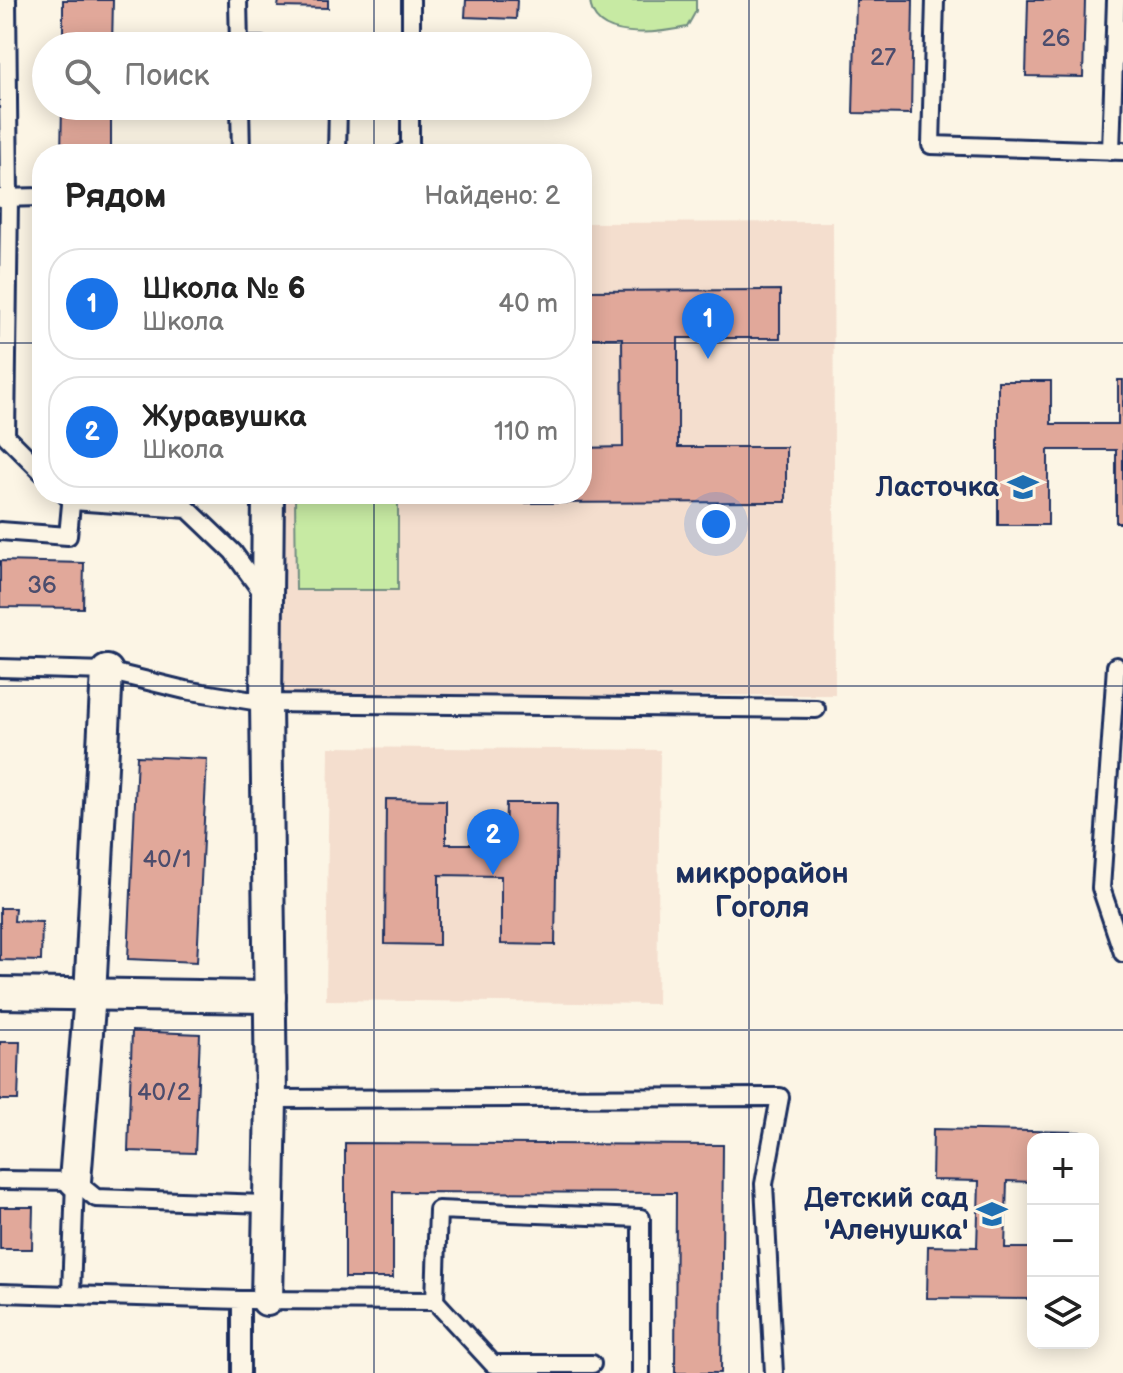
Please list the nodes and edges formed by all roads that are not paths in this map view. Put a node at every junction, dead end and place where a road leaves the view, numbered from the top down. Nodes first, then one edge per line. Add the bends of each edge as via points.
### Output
1 (7, 0) edge
2 (238, 0) edge
3 (411, 0) edge
4 (935, 0) edge
5 (1116, 0) edge
6 (239, 32) edge
7 (411, 32) edge
8 (240, 120) edge
9 (338, 120) edge
10 (410, 120) edge
11 (241, 144) edge
12 (337, 144) edge
13 (410, 144) edge
14 (1117, 151) edge
15 (32, 197) edge
16 (4, 198) edge
17 (3, 432) edge
18 (32, 462) edge
19 (70, 504) edge
20 (143, 504) edge
21 (268, 504) edge
22 (0, 531) edge
23 (268, 601) junction
24 (1116, 666) dead end
25 (0, 668) edge
26 (107, 671) junction
27 (266, 703) junction
28 (816, 709) dead end
29 (1123, 953) edge
30 (0, 993) edge
31 (90, 995) junction
32 (270, 997) junction
33 (271, 1099) junction
34 (0, 1180) edge
35 (75, 1181) junction
36 (268, 1204) junction
37 (0, 1293) edge
38 (71, 1294) junction
39 (254, 1300) junction
40 (435, 1301) junction
41 (592, 1364) dead end
42 (241, 1373) edge
43 (641, 1373) edge
44 (774, 1373) edge

1 - 16 lane
2 - 6 lane
3 - 7 lane
4 - 14 lane via 931,145
5 - 14 lane
8 - 11 lane
9 - 12 lane
10 - 13 lane
15 - 16 lane
16 - 17 lane
17 - 18 lane
19 - 22 lane via 68,536
20 - 23 lane via 188,509 233,552
21 - 23 street
23 - 27 street
24 - 29 lane via 1101,888
25 - 26 lane
26 - 27 lane
26 - 31 street
27 - 28 lane
27 - 32 street
30 - 31 street
31 - 32 street
31 - 35 street
32 - 33 street
33 - 36 street
33 - 44 lane via 780,1097 764,1184
34 - 35 lane
35 - 36 lane via 96,1198
35 - 38 lane
36 - 39 street
37 - 38 lane
38 - 39 lane
39 - 40 lane
39 - 42 lane
40 - 41 lane via 493,1364
40 - 43 lane via 438,1210 641,1218

